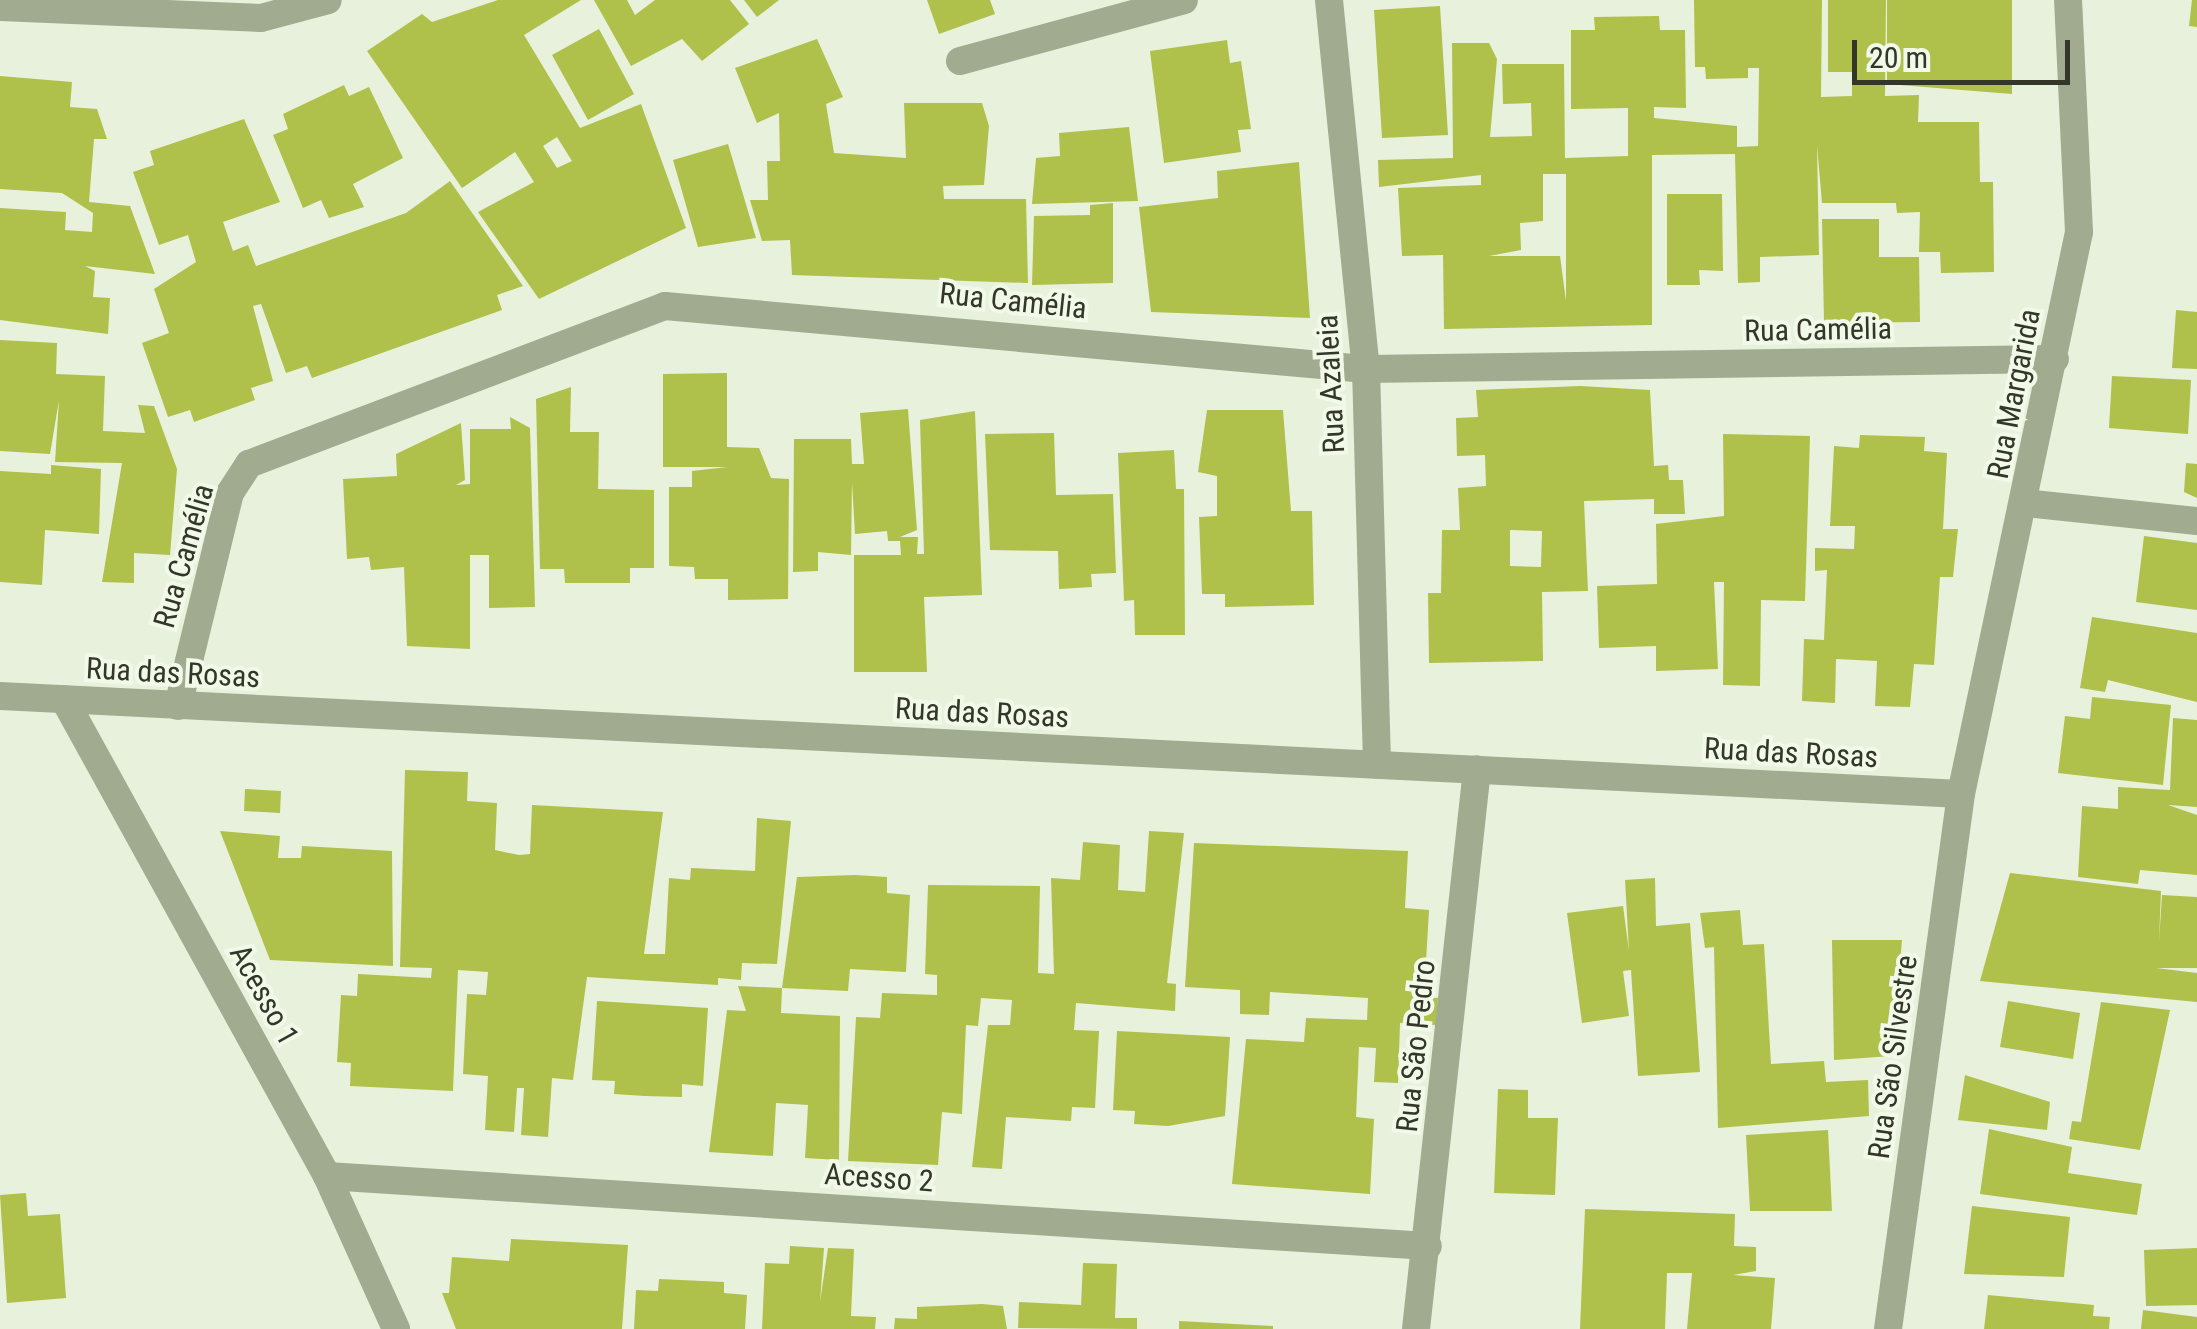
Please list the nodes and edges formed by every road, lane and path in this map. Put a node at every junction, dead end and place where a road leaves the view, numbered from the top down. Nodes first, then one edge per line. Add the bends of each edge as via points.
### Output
1 (328, 0) edge
2 (1184, 0) edge
3 (1329, 0) edge
4 (2068, 0) edge
5 (0, 7) edge
6 (960, 62) dead end
7 (2055, 359) junction
8 (1366, 369) junction
9 (2025, 503) junction
10 (2197, 521) edge
11 (0, 696) edge
12 (64, 699) junction
13 (178, 706) junction
14 (1377, 765) junction
15 (1476, 769) junction
16 (1961, 794) junction
17 (326, 1176) junction
18 (1428, 1246) junction
19 (396, 1329) edge
20 (1416, 1329) edge
21 (1888, 1329) edge

1 - 5 street via 261,18
2 - 6 street
3 - 8 street, Rua Azaleia
4 - 7 street, Rua Margarida via 2079,232
7 - 8 street, Rua Camélia
7 - 9 street, Rua Margarida
8 - 13 street, Rua Camélia via 664,306 249,464 230,494
8 - 14 street, Rua Azaleia
9 - 10 street
9 - 16 street, Rua Margarida
11 - 12 street, Rua das Rosas
12 - 13 street, Rua das Rosas
12 - 17 street, Acesso 1
13 - 14 street, Rua das Rosas
14 - 15 street, Rua das Rosas
15 - 16 street, Rua das Rosas
15 - 18 street, Rua São Pedro
16 - 21 street, Rua São Silvestre
17 - 18 street, Acesso 2
17 - 19 street, Acesso 1
18 - 20 street, Rua São Pedro

